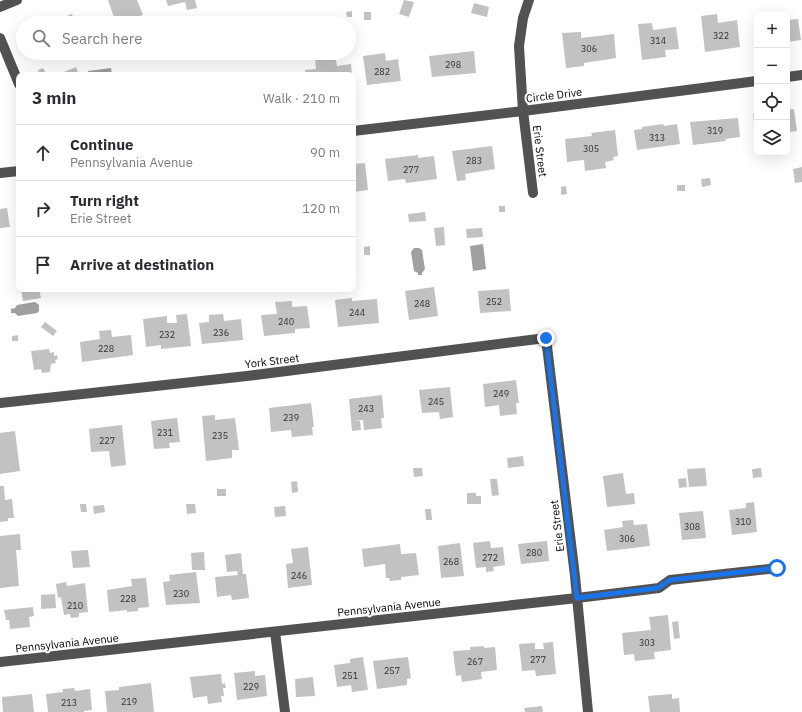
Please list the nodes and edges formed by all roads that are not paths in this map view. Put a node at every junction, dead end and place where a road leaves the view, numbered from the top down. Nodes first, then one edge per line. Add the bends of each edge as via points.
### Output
1 (17, 0) edge
2 (529, 0) edge
3 (0, 7) edge
4 (0, 38) edge
5 (16, 74) edge
6 (802, 75) edge
7 (790, 77) edge
8 (754, 81) edge
9 (523, 112) junction
10 (356, 131) edge
11 (16, 170) edge
12 (0, 173) edge
13 (534, 193) dead end
14 (546, 338) joint
15 (0, 403) edge
16 (777, 568) dead end
17 (577, 598) junction
18 (275, 632) junction
19 (0, 662) edge
20 (285, 712) edge
21 (588, 712) edge

1 - 3 street
2 - 9 street, Erie Street via 523,18 519,46
4 - 5 street
6 - 7 street
8 - 9 street, Circle Drive
9 - 10 street, Circle Drive
9 - 13 street, Erie Street
11 - 12 street
14 - 15 street, York Street via 247,376
14 - 17 street, Erie Street
16 - 17 street, Pennsylvania Avenue via 670,580 658,588
17 - 18 street, Pennsylvania Avenue
17 - 21 street, Erie Street
18 - 19 street, Pennsylvania Avenue
18 - 20 street

